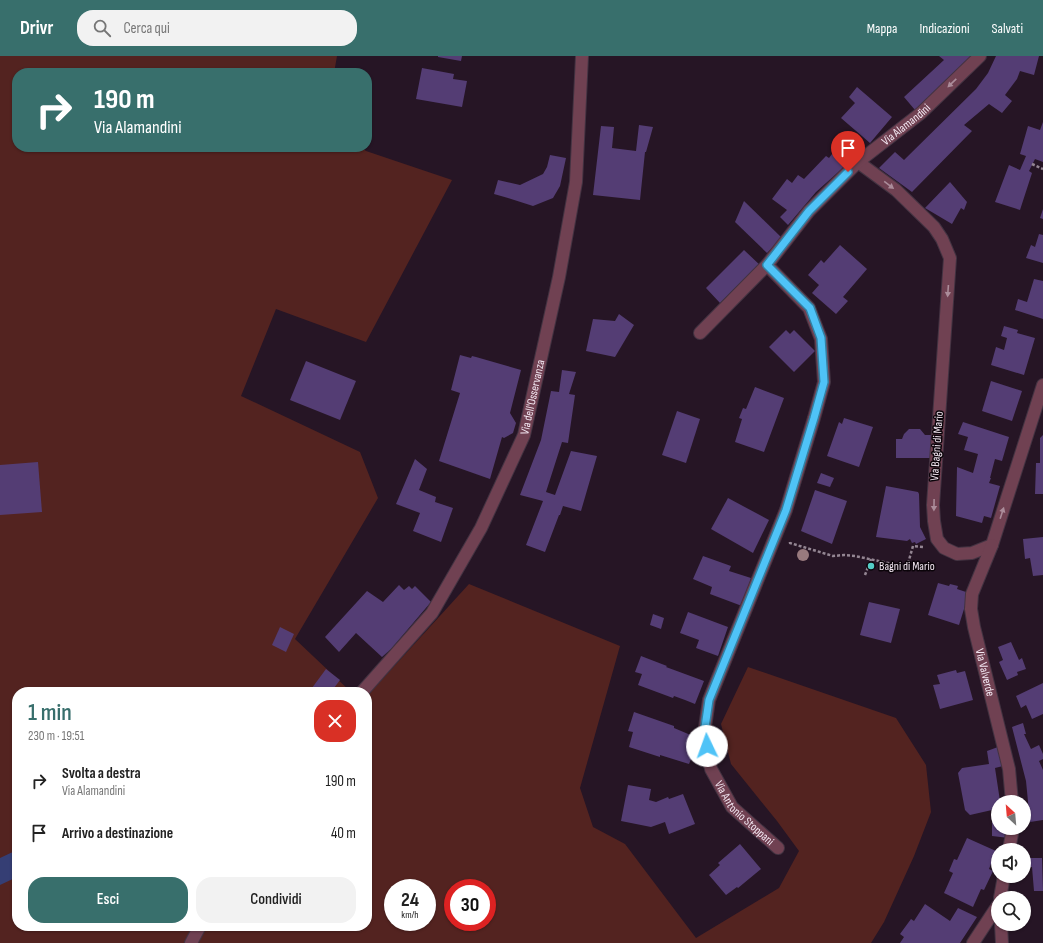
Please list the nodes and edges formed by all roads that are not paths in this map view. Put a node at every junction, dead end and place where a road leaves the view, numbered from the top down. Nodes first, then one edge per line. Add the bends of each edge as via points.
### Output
1 (582, 56) edge
2 (980, 56) edge
3 (858, 162) junction
4 (767, 265) junction
5 (700, 333) dead end
6 (1043, 385) edge
7 (992, 546) junction
8 (366, 687) edge
9 (1011, 795) edge
10 (778, 848) dead end
11 (991, 916) edge
12 (197, 931) edge
13 (1001, 931) edge
14 (191, 943) edge
15 (973, 943) edge
16 (1002, 943) edge

1 - 8 street, Via dell'Osservanza via 576,182 524,435 481,528 432,613
2 -> 3 street, Via Alamandini via 921,113
3 - 4 street, Via Alamandini via 809,211
3 -> 7 street, Via Bagni di Mario via 896,190 934,227 950,258 934,521 937,539 944,548 957,554 972,553
4 - 5 street, Via Alamandini
4 - 10 street, Via Antonio Stoppani via 810,308 821,338 824,382 786,510 709,700 704,734 711,769 732,807
7 -> 6 street
7 - 9 street, Via Valverde via 972,594 971,609 1009,769
11 - 15 street
12 - 14 street
13 - 16 street

